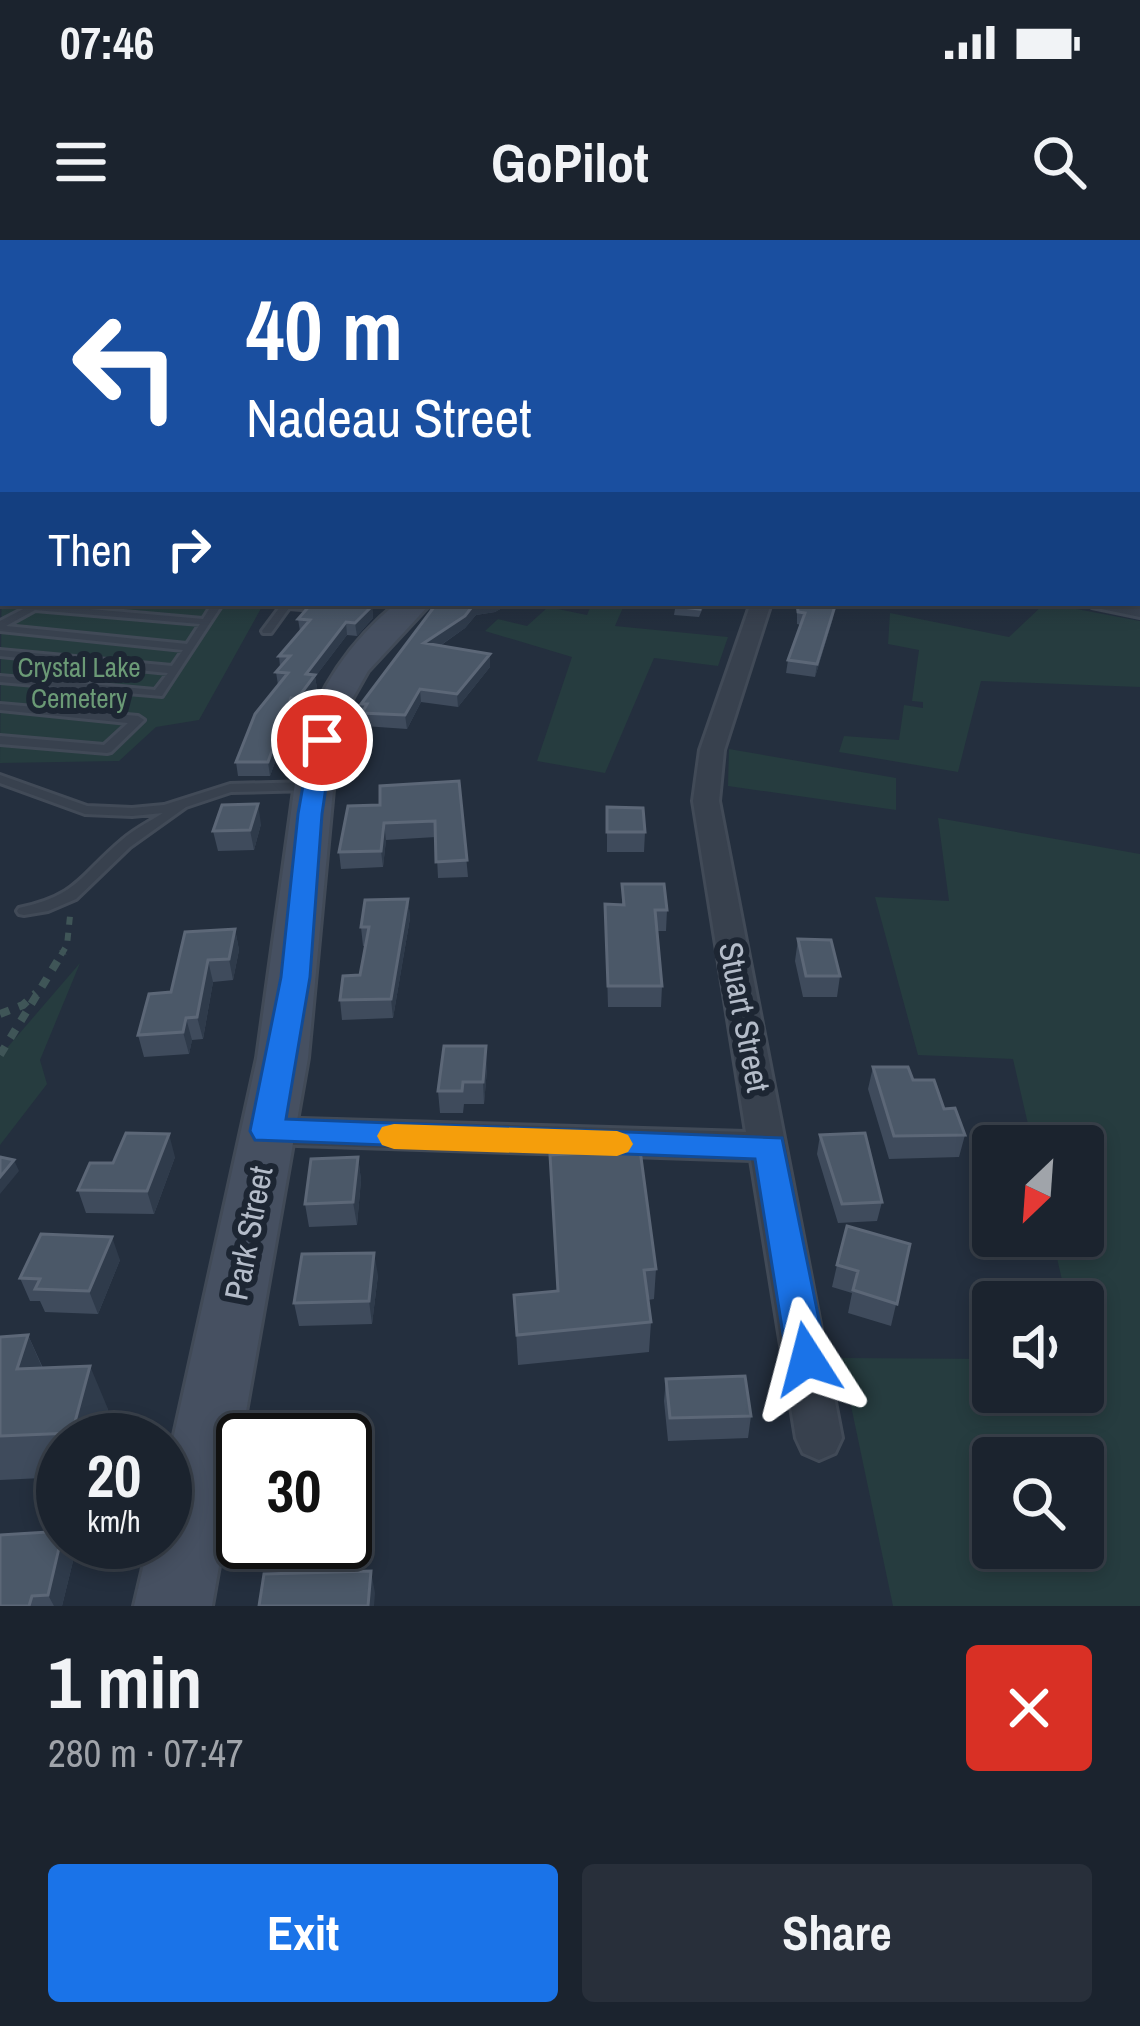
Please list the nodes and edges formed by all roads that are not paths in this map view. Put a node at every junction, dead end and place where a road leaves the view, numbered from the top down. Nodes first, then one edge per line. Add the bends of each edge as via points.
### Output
1 (35, 606) edge
2 (47, 606) edge
3 (216, 606) edge
4 (286, 606) edge
5 (311, 606) edge
6 (760, 606) edge
7 (347, 609) edge
8 (402, 609) edge
9 (206, 622) junction
10 (0, 627) edge
11 (267, 631) dead end
12 (190, 648) junction
13 (0, 652) edge
14 (175, 670) junction
15 (0, 679) edge
16 (158, 694) junction
17 (0, 707) edge
18 (138, 720) junction
19 (0, 740) edge
20 (0, 779) edge
21 (315, 786) junction
22 (182, 804) junction
23 (118, 812) junction
24 (140, 833) junction
25 (24, 911) dead end
26 (267, 1131) junction
27 (770, 1147) junction
28 (819, 1438) dead end
29 (173, 1606) edge

1 - 10 lane
2 - 9 lane
3 - 9 lane
4 - 11 lane
5 - 7 lane
6 - 27 street, Stuart Street via 712,748 706,791
8 - 21 street, Park Street via 333,703
9 - 12 lane
10 - 12 lane
12 - 14 lane
13 - 14 lane
14 - 16 lane
15 - 16 lane
16 - 18 lane
17 - 18 lane
18 - 19 lane via 107,749
20 - 23 lane via 85,810
21 - 22 lane via 230,788
21 - 26 street, Park Street via 296,977
22 - 23 lane
22 - 24 lane
23 - 24 lane
24 - 25 lane via 72,898
26 - 27 street
26 - 29 street, Park Street
27 - 28 street, Stuart Street

